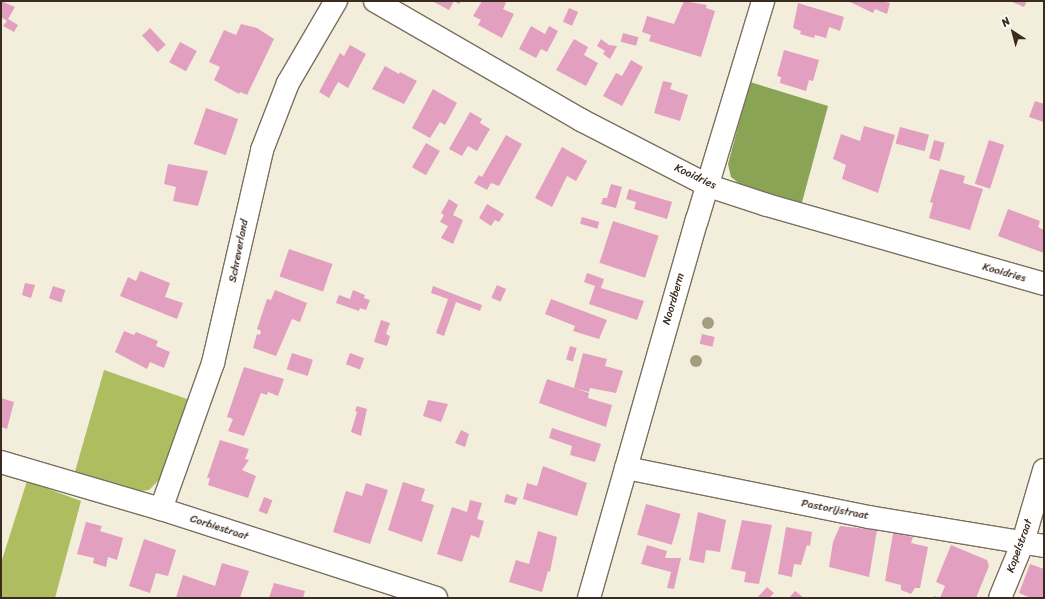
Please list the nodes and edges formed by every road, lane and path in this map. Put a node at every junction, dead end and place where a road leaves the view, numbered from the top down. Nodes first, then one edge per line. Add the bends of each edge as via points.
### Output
1 (336, 1) edge
2 (375, 1) edge
3 (763, 1) edge
4 (709, 186) junction
5 (1044, 284) edge
6 (1, 462) edge
7 (626, 468) junction
8 (1044, 470) edge
9 (161, 509) junction
10 (1034, 544) edge
11 (436, 598) edge
12 (589, 598) edge
13 (1000, 598) edge

1 - 9 street, Schreverland via 288,83 262,150 213,363
2 - 4 street, Kooidries via 580,120
3 - 4 street, Noordberm
4 - 5 street, Kooidries
4 - 7 street, Noordberm
6 - 9 street, Corbiestraat
7 - 10 street, Pastorijstraat via 869,517
7 - 12 street, Noordberm
8 - 10 street, Kapelstraat
9 - 11 street, Corbiestraat
10 - 13 street, Kapelstraat

